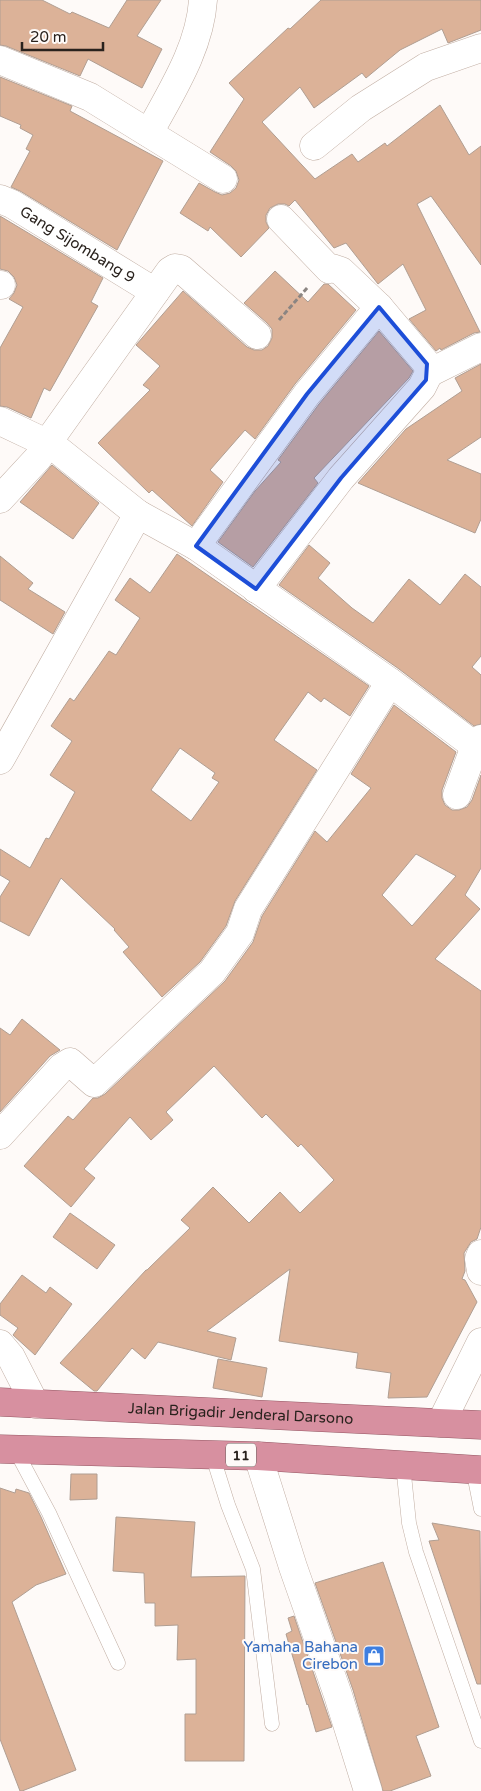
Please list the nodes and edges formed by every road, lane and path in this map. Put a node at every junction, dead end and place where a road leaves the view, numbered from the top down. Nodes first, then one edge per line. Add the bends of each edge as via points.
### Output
1 (203, 0) edge
2 (481, 48) edge
3 (0, 60) edge
4 (148, 133) junction
5 (314, 146) dead end
6 (223, 179) dead end
7 (0, 199) edge
8 (282, 219) dead end
9 (329, 269) junction
10 (155, 292) junction
11 (379, 307) junction
12 (257, 335) joint
13 (481, 347) edge
14 (429, 373) junction
15 (0, 421) edge
16 (48, 442) junction
17 (0, 499) edge
18 (138, 514) junction
19 (196, 546) junction
20 (256, 589) junction
21 (390, 682) junction
22 (478, 742) edge
23 (4, 746) edge
24 (457, 795) dead end
25 (0, 1135) edge
26 (481, 1254) edge
27 (481, 1271) edge
28 (481, 1342) edge
29 (0, 1344) edge
30 (0, 1402) edge
31 (35, 1404) junction
32 (441, 1423) junction
33 (481, 1425) edge
34 (8, 1450) edge
35 (212, 1454) junction
36 (258, 1456) junction
37 (402, 1465) junction
38 (477, 1470) edge
39 (481, 1509) edge
40 (118, 1663) dead end
41 (272, 1724) dead end
42 (481, 1741) edge
43 (368, 1791) edge

1 - 4 street via 194,42
2 - 5 street via 426,66 361,108
3 - 4 street via 90,97
4 - 6 street
7 - 10 street, Gang Sijombang 9
8 - 9 street
9 - 11 street via 341,271
9 - 12 path via 316,278 268,332
10 - 12 street via 170,271 181,269
10 - 16 street
11 - 14 street via 427,364
11 - 19 street via 307,394
13 - 14 street
14 - 20 street via 422,387 341,478
15 - 16 street
16 - 17 street via 38,458
16 - 18 street
18 - 19 street
18 - 23 street
19 - 20 street
20 - 21 street
21 - 22 street
21 - 25 street via 248,909 240,933 212,972 94,1083 70,1062 62,1067
22 - 24 street
26 - 27 street
28 - 32 street
29 - 31 street via 11,1357
30 - 31 highway, Jalan Brigadir Jenderal Darsono
31 - 32 highway, Jalan Brigadir Jenderal Darsono
32 - 33 highway, Jalan Brigadir Jenderal Darsono
34 - 35 highway, 11
34 - 40 lane via 49,1513
35 - 36 highway, 11
35 - 41 lane via 253,1569
36 - 37 highway, 11
36 - 43 street
37 - 38 highway, 11
37 - 42 lane via 416,1552
38 - 39 lane

